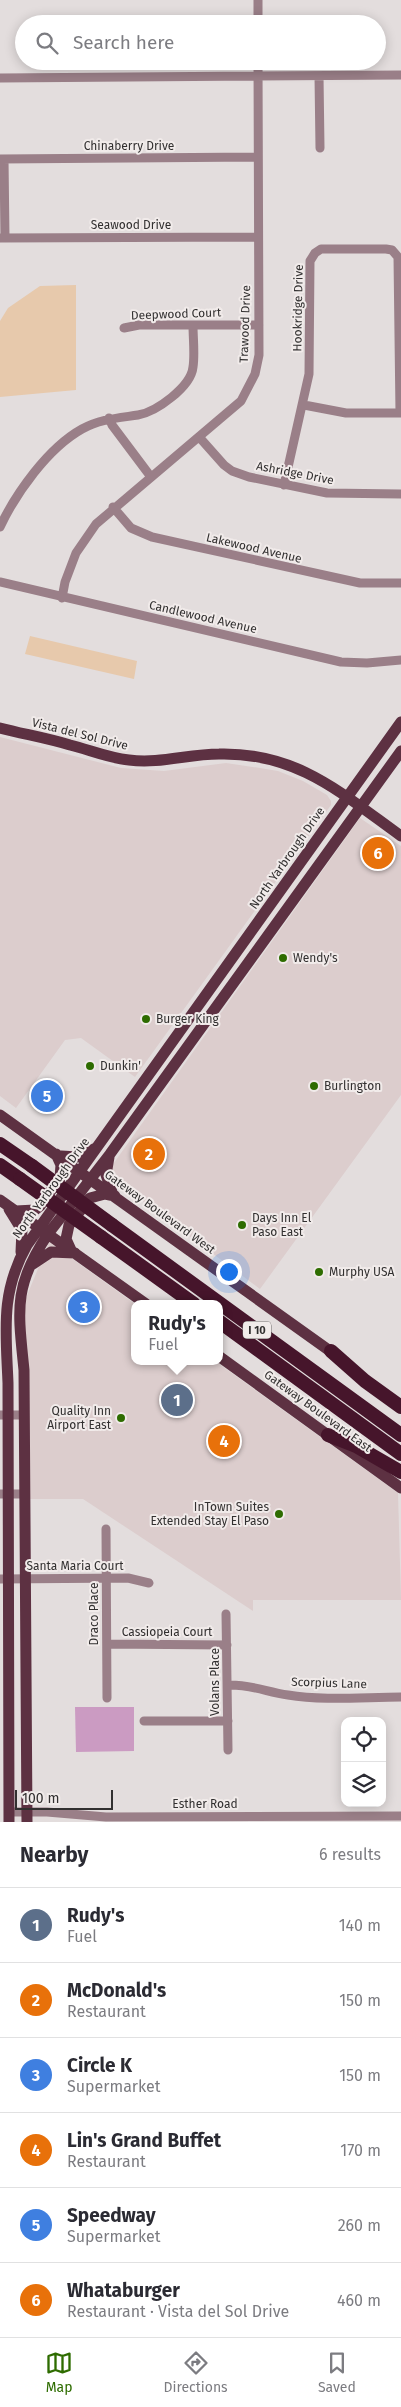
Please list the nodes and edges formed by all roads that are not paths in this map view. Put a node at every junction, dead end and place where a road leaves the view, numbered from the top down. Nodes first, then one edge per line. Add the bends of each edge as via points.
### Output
1 (258, 0) edge
2 (258, 15) edge
3 (258, 70) edge
4 (401, 75) edge
5 (258, 76) junction
6 (319, 76) junction
7 (0, 78) edge
8 (320, 148) dead end
9 (258, 158) junction
10 (2, 159) edge
11 (258, 237) junction
12 (2, 238) edge
13 (193, 325) junction
14 (259, 325) junction
15 (124, 328) dead end
16 (400, 332) edge
17 (304, 405) junction
18 (400, 413) edge
19 (109, 418) junction
20 (200, 438) junction
21 (151, 477) junction
22 (284, 485) junction
23 (401, 494) edge
24 (113, 507) junction
25 (0, 528) edge
26 (0, 582) edge
27 (401, 583) edge
28 (62, 598) junction
29 (401, 660) edge
30 (401, 722) edge
31 (0, 728) edge
32 (401, 751) edge
33 (347, 797) junction
34 (360, 807) junction
35 (401, 836) edge
36 (202, 1001) junction
37 (214, 1010) junction
38 (0, 1115) edge
39 (0, 1144) edge
40 (99, 1146) junction
41 (110, 1154) junction
42 (58, 1155) junction
43 (0, 1165) edge
44 (81, 1171) junction
45 (91, 1178) junction
46 (115, 1195) junction
47 (8, 1206) edge
48 (43, 1231) junction
49 (73, 1251) junction
50 (20, 1256) junction
51 (28, 1269) junction
52 (140, 1300) edge
53 (188, 1300) edge
54 (215, 1300) edge
55 (223, 1306) edge
56 (223, 1324) edge
57 (19, 1334) junction
58 (2, 1336) edge
59 (331, 1351) junction
60 (223, 1359) edge
61 (401, 1402) edge
62 (401, 1407) edge
63 (24, 1414) junction
64 (4, 1415) edge
65 (328, 1435) junction
66 (401, 1435) edge
67 (401, 1454) edge
68 (401, 1472) edge
69 (401, 1488) edge
70 (4, 1494) edge
71 (24, 1494) junction
72 (106, 1529) dead end
73 (106, 1578) junction
74 (4, 1579) edge
75 (24, 1579) junction
76 (149, 1583) dead end
77 (226, 1614) dead end
78 (107, 1644) junction
79 (227, 1645) junction
80 (9, 1668) junction
81 (25, 1668) junction
82 (228, 1685) junction
83 (401, 1697) edge
84 (107, 1698) dead end
85 (144, 1720) dead end
86 (228, 1721) junction
87 (228, 1750) dead end
88 (401, 1815) edge
89 (9, 1817) edge
90 (26, 1817) edge

1 - 2 street
3 - 5 street, Trawood Drive
4 - 6 street
5 - 6 street
5 - 7 street
5 - 9 street, Trawood Drive
6 - 8 street
9 - 10 street, Chinaberry Drive
9 - 11 street, Trawood Drive
10 - 12 street
11 - 12 street, Seawood Drive
11 - 14 street, Trawood Drive
13 - 14 street, Deepwood Court
13 - 15 street, Deepwood Court
13 - 19 street via 193,367 187,382 163,404 151,410
14 - 20 street, Trawood Drive via 258,355 250,385 241,401
16 - 17 street, Hookridge Drive via 396,253 386,249 321,250 315,253 310,261 309,374
16 - 18 street, Hookridge Drive
17 - 18 street via 346,413
17 - 22 street, Hookridge Drive
19 - 21 street
19 - 25 street via 80,430 55,450 15,498
20 - 21 street, Trawood Drive
20 - 22 street, Ashridge Drive via 214,456 232,470
21 - 24 street, Trawood Drive
22 - 23 street, Ashridge Drive via 327,493
24 - 27 street, Lakewood Avenue via 131,528 152,537 360,583
24 - 28 street, Trawood Drive via 96,524 76,553
26 - 28 street, Candlewood Avenue
28 - 29 street, Candlewood Avenue via 341,662
30 - 33 main road, North Yarbrough Drive
31 - 33 main road, Vista del Sol Drive via 134,761 215,754 254,755 297,767
32 - 34 main road, North Yarbrough Drive
33 - 34 main road, Vista del Sol Drive
33 - 36 main road, North Yarbrough Drive
34 - 35 main road, Vista del Sol Drive
34 - 37 main road, North Yarbrough Drive
36 - 37 main road
36 - 40 main road, North Yarbrough Drive
37 - 41 main road, North Yarbrough Drive
38 - 42 main road, Gateway Boulevard West
39 - 54 highway, I 10, bridge
40 - 42 main road via 78,1157
40 - 44 main road, North Yarbrough Drive
41 - 45 main road, North Yarbrough Drive
41 - 46 main road via 106,1175
42 - 44 main road, Gateway Boulevard West
42 - 47 main road via 60,1178 40,1206 35,1210
43 - 53 highway, bridge
44 - 45 main road, Gateway Boulevard West
44 - 48 main road, North Yarbrough Drive
45 - 46 main road, Gateway Boulevard West
45 - 48 main road, North Yarbrough Drive
46 - 49 main road via 90,1198 69,1226 66,1239
46 - 59 main road, Gateway Boulevard West
47 - 48 main road
47 - 50 main road via 22,1230
48 - 49 main road
48 - 50 main road, North Yarbrough Drive
48 - 51 main road, North Yarbrough Drive
49 - 51 main road via 51,1252
49 - 52 main road
50 - 58 main road, North Yarbrough Drive via 11,1278
51 - 57 main road, North Yarbrough Drive via 20,1297
55 - 66 highway, I 10, bridge
56 - 67 highway, I 10
57 - 58 street
57 - 63 main road, North Yarbrough Drive via 24,1370
58 - 64 main road, North Yarbrough Drive via 8,1384
59 - 61 main road, Gateway Boulevard West
59 - 62 highway
60 - 65 main road, Gateway Boulevard East
63 - 64 street
63 - 71 main road, North Yarbrough Drive
64 - 70 main road, North Yarbrough Drive
65 - 68 highway via 356,1446
65 - 69 main road, Gateway Boulevard East
70 - 71 street
70 - 74 main road, North Yarbrough Drive
71 - 75 main road, North Yarbrough Drive
72 - 73 street, Draco Place
73 - 75 street, Santa Maria Court
73 - 76 street, Santa Maria Court via 128,1578
73 - 78 street, Draco Place
74 - 75 street, Santa Maria Court
74 - 80 main road, North Yarbrough Drive
75 - 81 main road, North Yarbrough Drive
77 - 79 street, Volans Place
78 - 79 street, Cassiopeia Court
78 - 84 street, Draco Place
79 - 82 street, Volans Place
80 - 81 main road
80 - 89 main road, North Yarbrough Drive
81 - 90 main road, North Yarbrough Drive
82 - 83 street, Scorpius Lane via 243,1684 289,1696
82 - 86 street, Volans Place
85 - 86 street
86 - 87 street, Volans Place
88 - 90 street, Esther Road
89 - 90 street, Esther Road

